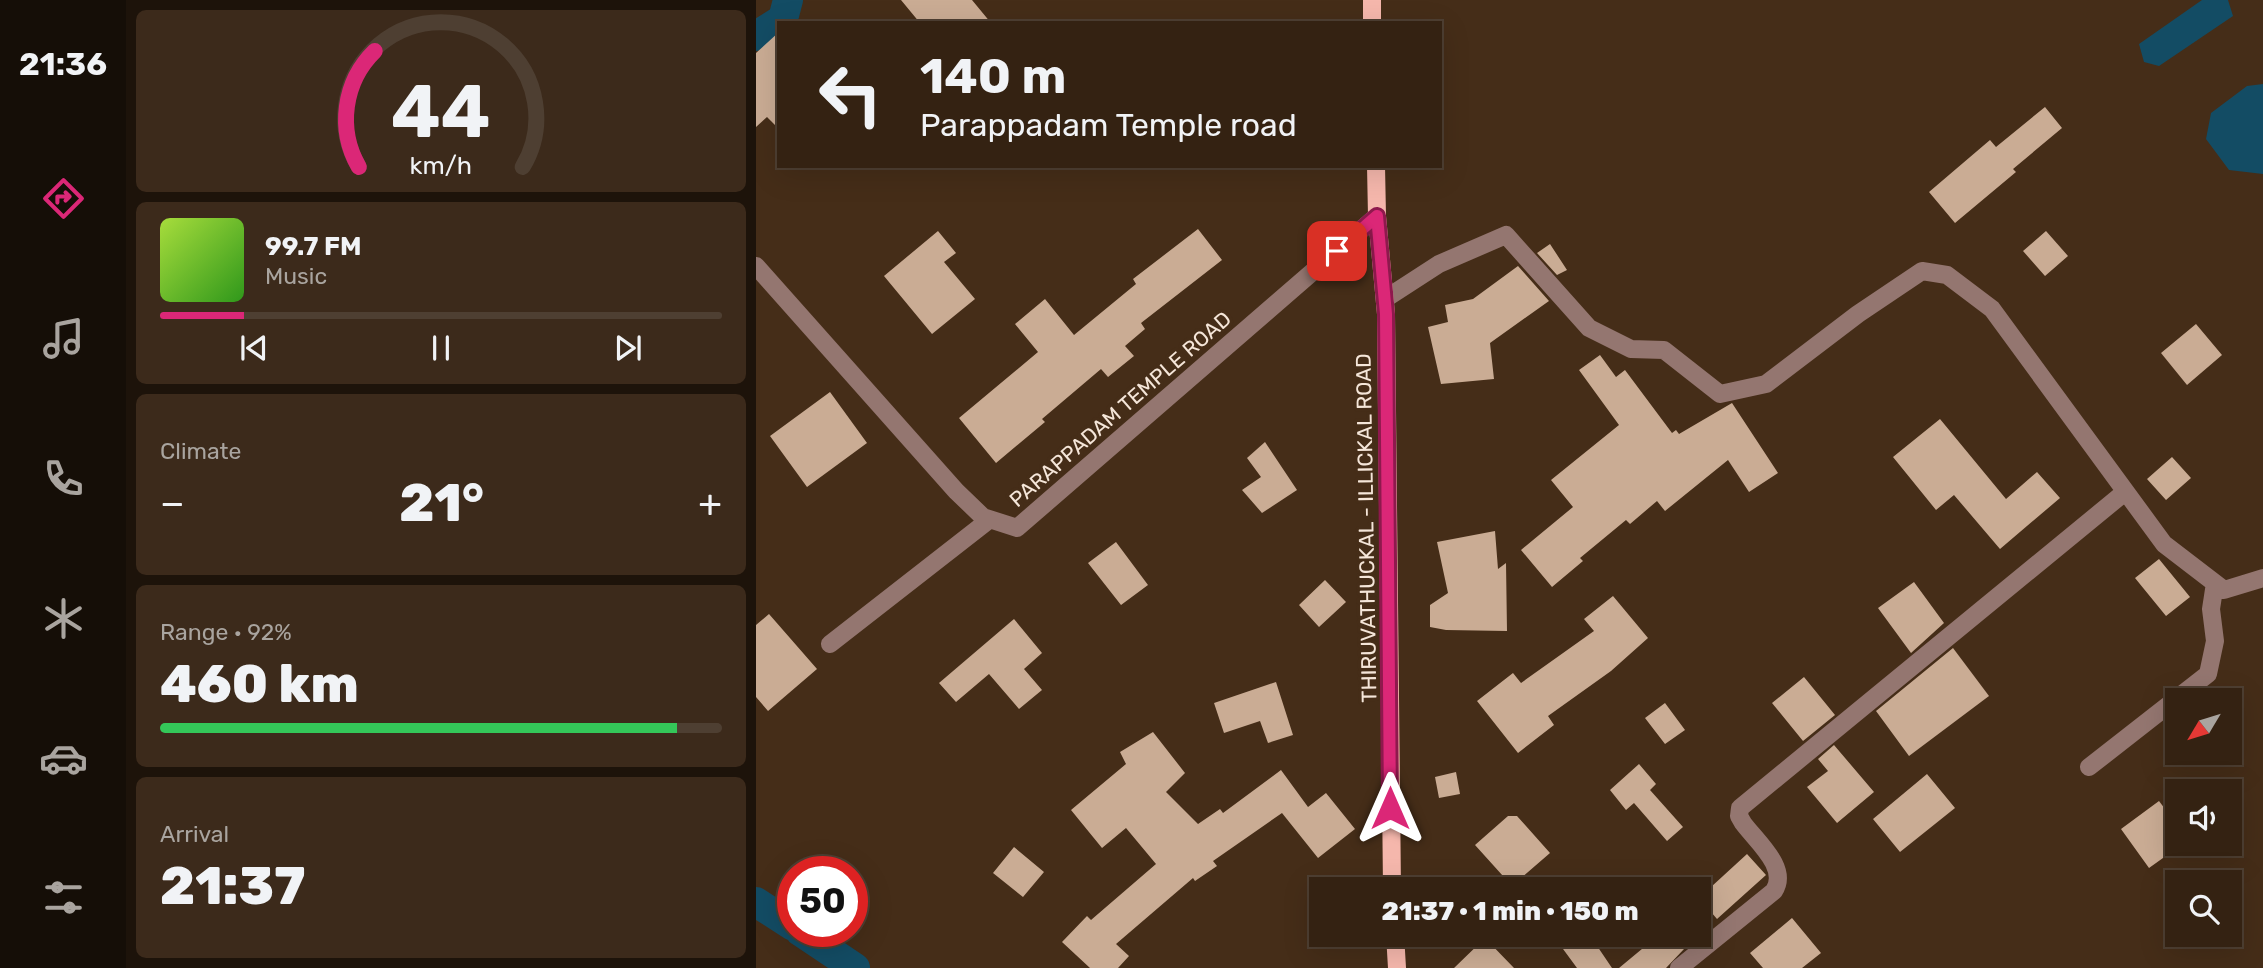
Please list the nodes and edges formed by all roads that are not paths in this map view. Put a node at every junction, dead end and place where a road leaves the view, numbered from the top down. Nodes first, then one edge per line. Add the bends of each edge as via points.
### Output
1 (1372, 0) edge
2 (1372, 21) edge
3 (1376, 168) edge
4 (1377, 216) junction
5 (756, 266) edge
6 (1385, 299) junction
7 (2125, 492) junction
8 (989, 520) junction
9 (2263, 578) edge
10 (2215, 583) junction
11 (830, 644) dead end
12 (2089, 767) dead end
13 (1392, 877) edge
14 (1396, 947) edge
15 (1397, 968) edge
16 (1679, 968) edge

1 - 2 main road
3 - 4 main road, THIRUVATHUCKAL - ILLICKAL ROAD
4 - 6 main road, THIRUVATHUCKAL - ILLICKAL ROAD
4 - 8 street, PARAPPADAM TEMPLE ROAD via 1017,528
5 - 8 street, PARAPPADAM TEMPLE ROAD via 956,491
6 - 7 street via 1439,264 1506,234 1589,328 1631,349 1664,350 1720,394 1766,384 1922,271 1947,275 1992,309
6 - 13 main road, THIRUVATHUCKAL - ILLICKAL ROAD
7 - 10 street via 2164,544
7 - 16 street via 1740,808 1743,823 1778,869 1778,884
8 - 11 street
9 - 10 street via 2224,590
10 - 12 street via 2211,609 2215,641 2208,674
14 - 15 main road

